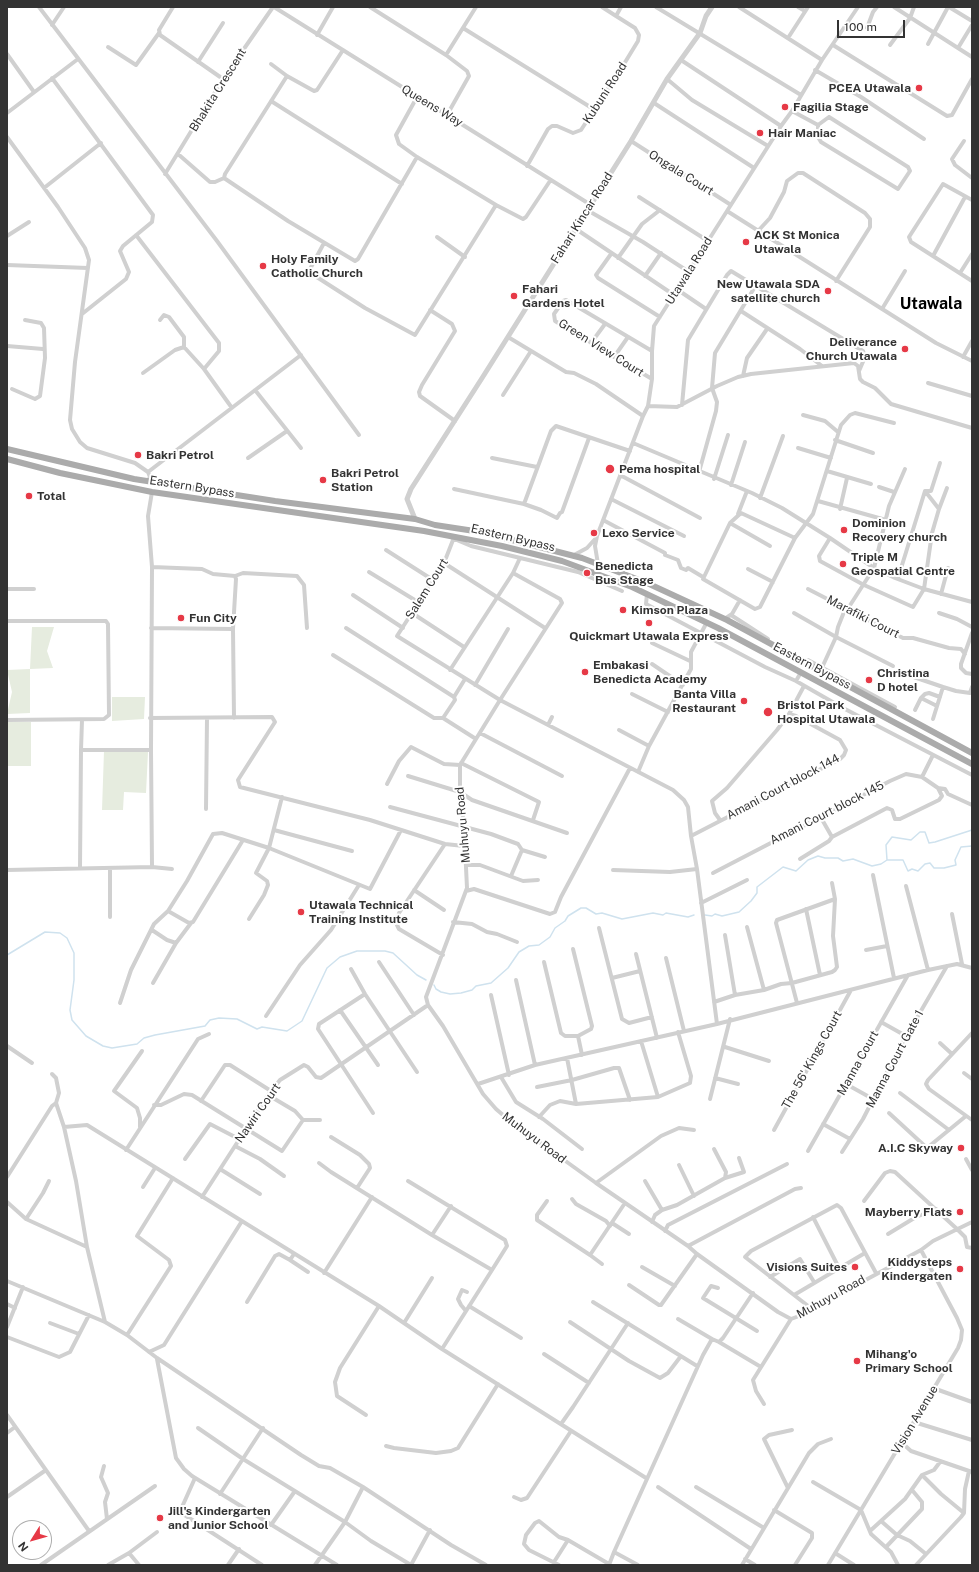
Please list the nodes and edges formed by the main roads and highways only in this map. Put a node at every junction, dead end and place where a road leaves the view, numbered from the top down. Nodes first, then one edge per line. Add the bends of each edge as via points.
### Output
1 (7, 449) edge
2 (7, 459) edge
3 (398, 517) junction
4 (397, 527) junction
5 (743, 629) junction
6 (737, 638) junction
7 (972, 752) edge
8 (972, 764) edge

1 - 3 main road, Eastern Bypass via 148,481
2 - 4 main road, Eastern Bypass via 152,492
3 - 4 main road
3 - 5 main road, Eastern Bypass via 481,532 598,564 729,618
4 - 6 main road, Eastern Bypass via 502,546 595,572
5 - 6 main road
5 - 7 main road, Eastern Bypass
6 - 8 main road, Eastern Bypass

